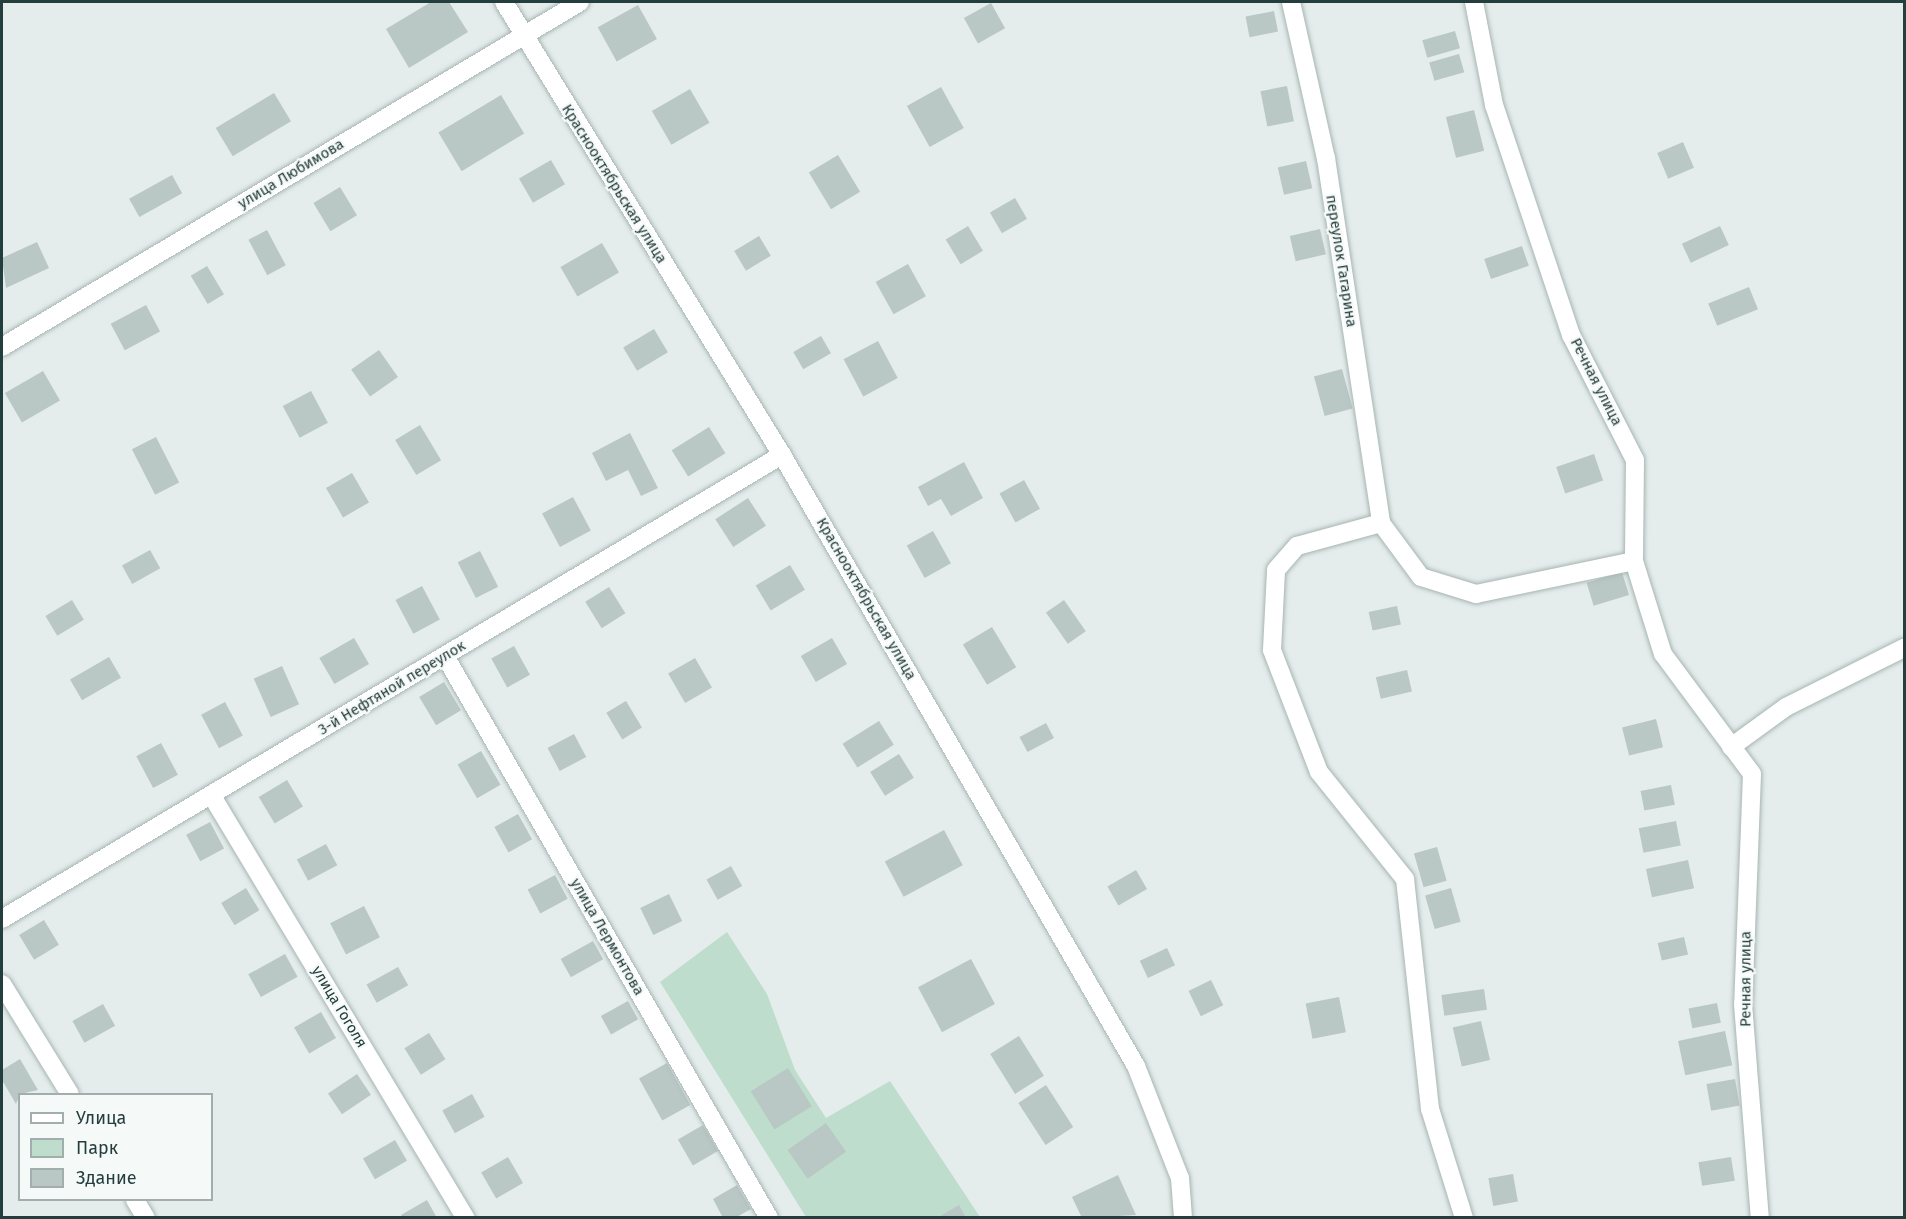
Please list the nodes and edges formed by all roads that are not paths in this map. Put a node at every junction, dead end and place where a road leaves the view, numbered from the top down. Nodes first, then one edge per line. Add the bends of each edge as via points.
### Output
1 (504, 2) edge
2 (580, 2) edge
3 (1291, 2) edge
4 (1474, 2) edge
5 (522, 36) junction
6 (2, 347) edge
7 (782, 455) junction
8 (1382, 524) junction
9 (1634, 561) junction
10 (1905, 648) edge
11 (445, 656) junction
12 (1731, 747) junction
13 (213, 796) junction
14 (2, 919) edge
15 (2, 984) edge
16 (69, 1093) edge
17 (136, 1201) edge
18 (146, 1218) edge
19 (466, 1218) edge
20 (769, 1218) edge
21 (1183, 1218) edge
22 (1464, 1218) edge
23 (1760, 1218) edge

1 - 5 street, Краснооктябрьская улица
2 - 5 street, улица Любимова
3 - 8 street, переулок Гагарина via 1326,158
4 - 9 street, Речная улица via 1494,105 1571,335 1635,460
5 - 6 street, улица Любимова
5 - 7 street, Краснооктябрьская улица
7 - 11 street, 3-й Нефтяной переулок
7 - 21 street, Краснооктябрьская улица via 1136,1066 1180,1178
8 - 9 street via 1421,577 1476,594
8 - 22 street via 1297,546 1276,570 1272,650 1318,772 1405,879 1430,1109
9 - 12 street, Речная улица via 1663,654
10 - 12 street via 1786,707
11 - 13 street, 3-й Нефтяной переулок
11 - 20 street, улица Лермонтова
12 - 23 street, Речная улица via 1752,774 1743,1004
13 - 14 street, 3-й Нефтяной переулок
13 - 19 street, улица Гоголя
15 - 16 street
17 - 18 street

